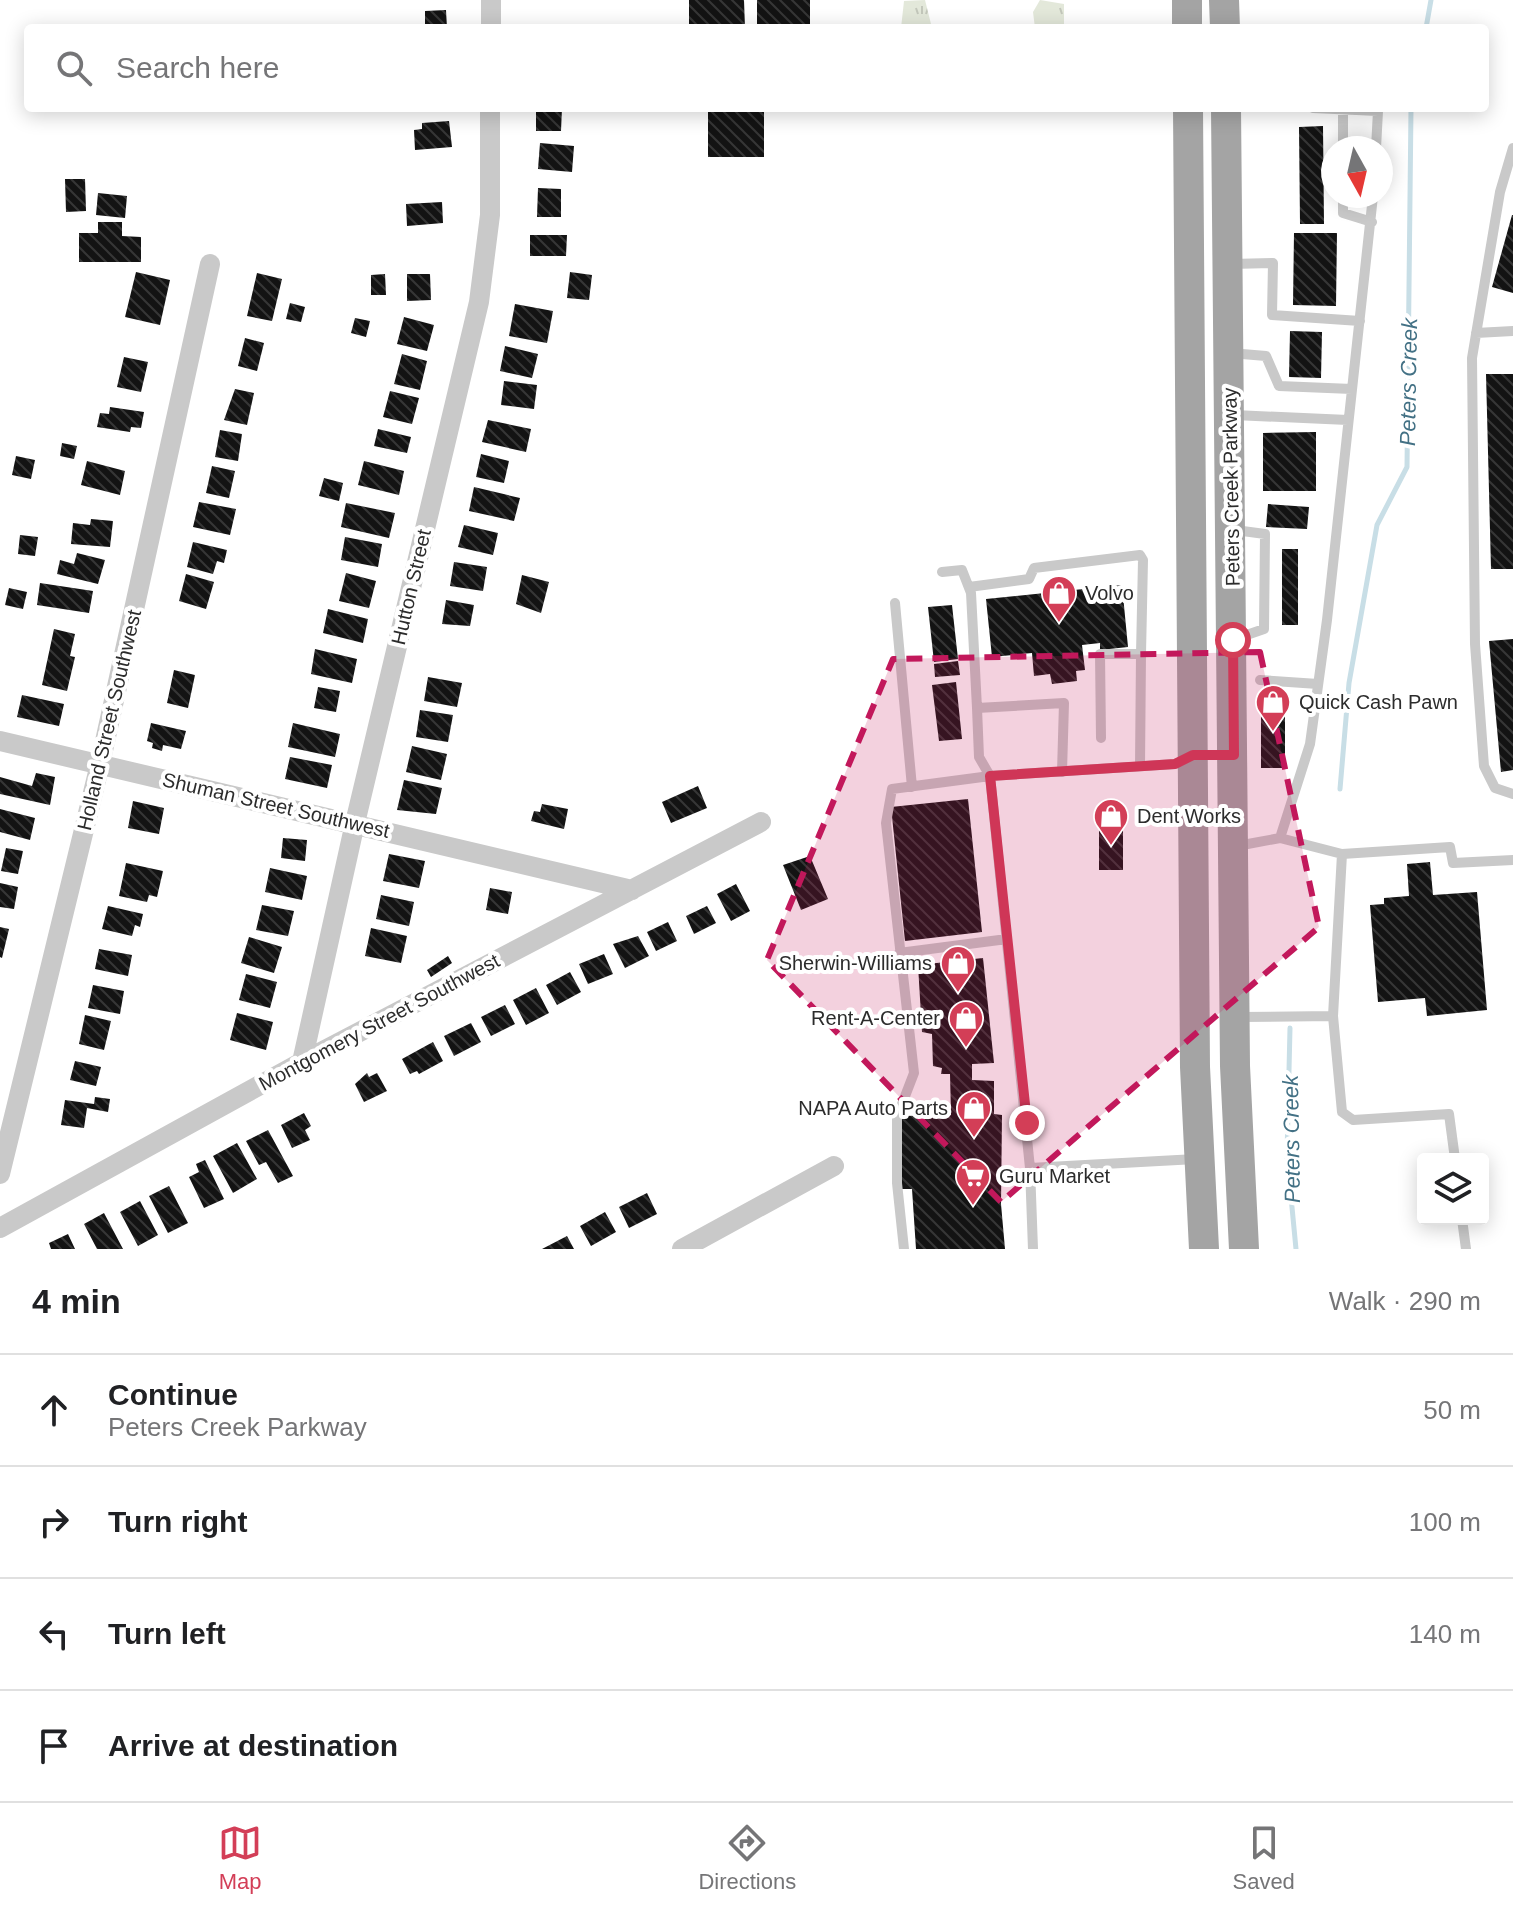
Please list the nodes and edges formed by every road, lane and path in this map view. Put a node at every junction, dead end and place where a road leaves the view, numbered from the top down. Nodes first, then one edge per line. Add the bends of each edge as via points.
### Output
1 (491, 0) edge
2 (1187, 0) edge
3 (1224, 0) edge
4 (491, 24) edge
5 (1187, 24) edge
6 (1225, 24) edge
7 (490, 112) edge
8 (1188, 112) edge
9 (1226, 112) edge
10 (1343, 112) edge
11 (1378, 112) edge
12 (1343, 136) edge
13 (1377, 136) edge
14 (1513, 148) edge
15 (1343, 208) edge
16 (1373, 208) edge
17 (1372, 222) junction
18 (210, 264) dead end
19 (1228, 264) junction
20 (1360, 321) junction
21 (1513, 331) edge
22 (1476, 333) junction
23 (1229, 353) junction
24 (1352, 389) junction
25 (1230, 415) junction
26 (1348, 420) junction
27 (1191, 515) junction
28 (1231, 522) junction
29 (942, 572) dead end
30 (969, 587) junction
31 (895, 603) dead end
32 (1141, 654) junction
33 (1260, 680) dead end
34 (1318, 684) junction
35 (977, 708) junction
36 (1101, 738) dead end
37 (0, 741) edge
38 (1193, 755) junction
39 (1234, 755) junction
40 (100, 764) junction
41 (1140, 766) junction
42 (1062, 772) junction
43 (990, 776) junction
44 (912, 787) junction
45 (1513, 794) edge
46 (761, 822) dead end
47 (355, 823) junction
48 (1280, 838) junction
49 (1234, 847) junction
50 (1342, 854) junction
51 (1513, 860) edge
52 (632, 890) junction
53 (1007, 939) junction
54 (899, 953) junction
55 (1333, 1016) junction
56 (1235, 1017) junction
57 (1194, 1018) junction
58 (302, 1062) junction
59 (1454, 1153) edge
60 (1198, 1159) junction
61 (834, 1166) dead end
62 (1030, 1168) junction
63 (0, 1174) edge
64 (1463, 1225) edge
65 (0, 1228) edge
66 (682, 1249) edge
67 (904, 1249) edge
68 (1033, 1249) edge
69 (1204, 1249) edge
70 (1244, 1249) edge
71 (1466, 1249) edge

1 - 4 street
2 - 5 main road
3 - 6 main road
7 - 47 street, Hutton Street via 490,215 479,302
8 - 27 main road, Peters Creek Parkway
9 - 19 main road, Peters Creek Parkway
10 - 12 lane
11 - 13 lane
14 - 22 lane via 1500,192
15 - 17 lane via 1343,213
16 - 17 lane
17 - 20 lane
18 - 40 street, Holland Street Southwest
19 - 20 lane via 1273,263 1272,315
19 - 23 main road, Peters Creek Parkway
20 - 24 lane
21 - 22 lane
22 - 45 lane via 1475,644 1484,766 1495,788
23 - 24 lane via 1266,356 1279,386
23 - 25 main road, Peters Creek Parkway
24 - 26 lane
25 - 26 lane
25 - 28 main road, Peters Creek Parkway
26 - 34 lane
27 - 28 main road
27 - 38 main road, Peters Creek Parkway
28 - 39 main road, Peters Creek Parkway
29 - 30 lane via 962,570
30 - 32 lane via 1029,579 1034,568 1140,555
30 - 35 lane
31 - 44 lane
32 - 36 lane via 1100,654
32 - 41 lane
33 - 34 lane
34 - 48 lane via 1310,744
35 - 42 lane via 1064,703
35 - 43 lane via 979,757
37 - 40 street, Shuman Street Southwest
38 - 39 main road
38 - 41 lane via 1175,764
38 - 57 main road, Peters Creek Parkway
39 - 49 main road, Peters Creek Parkway
40 - 47 street, Shuman Street Southwest
40 - 63 street, Holland Street Southwest
41 - 42 lane
42 - 43 lane
43 - 44 lane
43 - 53 lane
44 - 54 lane via 892,789 886,823
46 - 52 street, Montgomery Street Southwest
47 - 52 street, Shuman Street Southwest
47 - 58 street, Hutton Street
48 - 49 lane
48 - 50 lane
49 - 56 main road, Peters Creek Parkway
50 - 51 lane via 1450,847 1453,863
50 - 55 lane
52 - 58 street, Montgomery Street Southwest
53 - 54 lane
53 - 62 lane
54 - 67 lane via 914,1073 897,1117
55 - 56 lane
55 - 59 lane via 1342,1112 1353,1120 1449,1114
56 - 57 main road
56 - 70 main road, Peters Creek Parkway
57 - 60 main road, Peters Creek Parkway
58 - 65 street, Montgomery Street Southwest
60 - 62 lane
60 - 69 main road, Peters Creek Parkway
61 - 66 street
62 - 68 lane
64 - 71 lane

